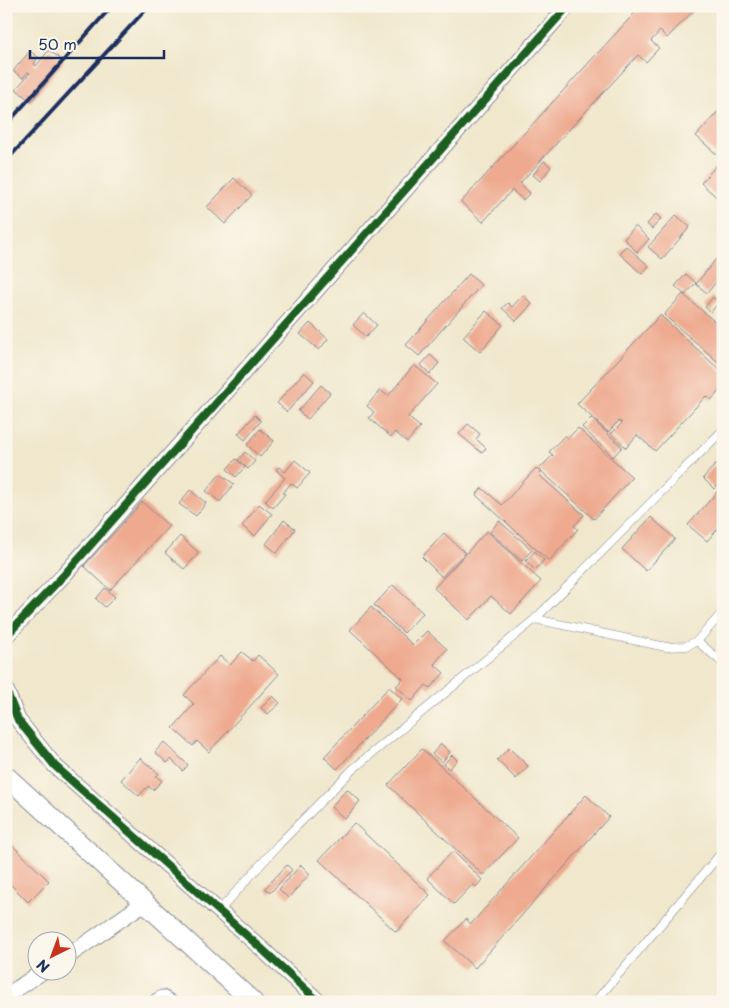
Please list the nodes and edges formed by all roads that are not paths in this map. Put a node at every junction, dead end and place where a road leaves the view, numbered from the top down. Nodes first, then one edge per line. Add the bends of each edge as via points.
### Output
1 (568, 6) edge
2 (723, 430) edge
3 (722, 615) edge
4 (535, 619) junction
5 (6, 636) edge
6 (697, 641) junction
7 (723, 663) edge
8 (6, 690) edge
9 (6, 776) edge
10 (723, 851) edge
11 (144, 903) junction
12 (219, 910) junction
13 (78, 949) edge
14 (30, 980) edge
15 (6, 996) edge
16 (156, 1002) edge
17 (169, 1002) edge
18 (252, 1002) edge
19 (319, 1002) edge
20 (595, 1002) edge

1 - 5 street
2 - 4 lane
3 - 6 lane
4 - 6 lane via 666,646 686,646
4 - 12 lane via 353,768
6 - 7 lane
8 - 12 street via 18,720 55,766
9 - 11 street
10 - 20 lane
11 - 13 street
11 - 18 street
12 - 19 street
14 - 15 street
16 - 17 street via 162,998

